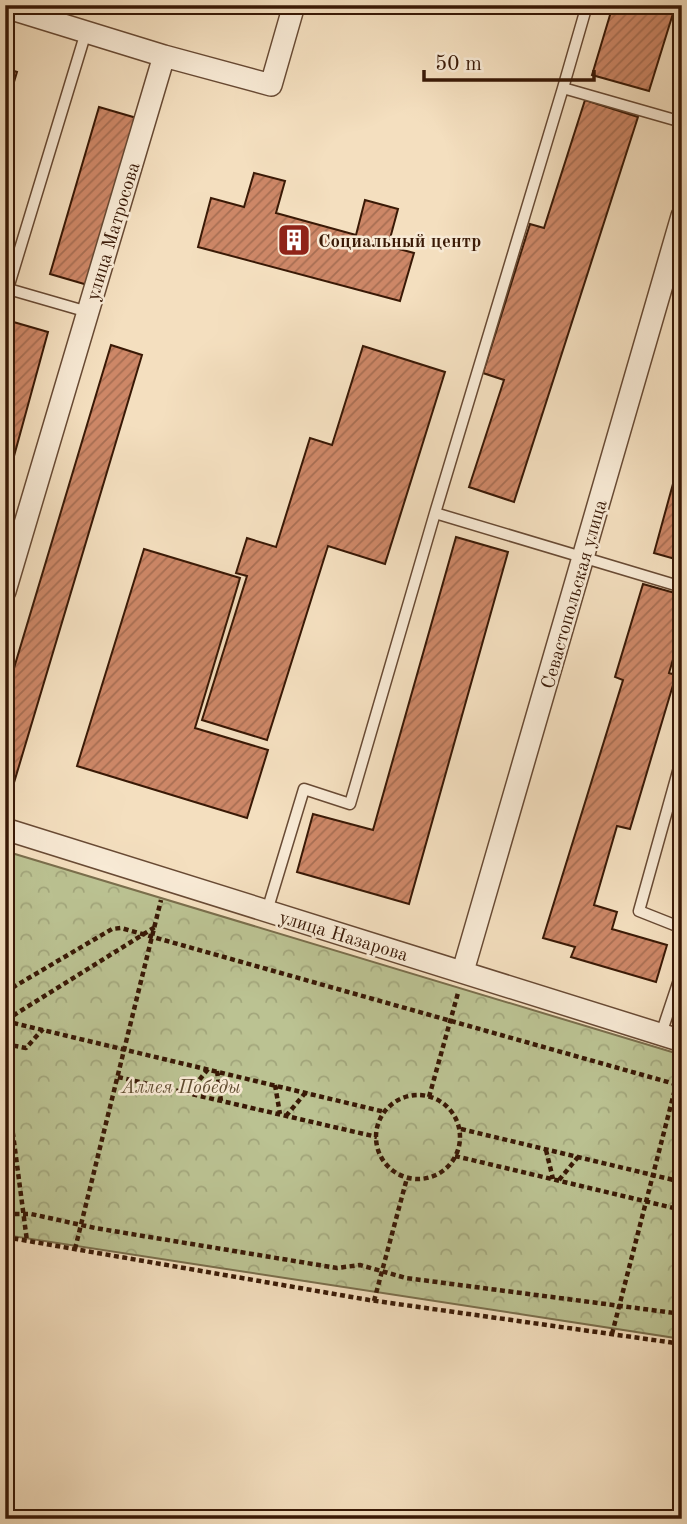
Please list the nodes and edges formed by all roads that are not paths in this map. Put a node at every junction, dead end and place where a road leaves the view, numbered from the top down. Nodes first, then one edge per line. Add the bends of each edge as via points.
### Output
1 (294, 5) edge
2 (587, 5) edge
3 (5, 7) edge
4 (86, 33) junction
5 (164, 56) junction
6 (563, 88) junction
7 (682, 122) edge
8 (682, 216) edge
9 (6, 291) edge
10 (88, 312) junction
11 (435, 513) junction
12 (584, 558) junction
13 (9, 562) edge
14 (682, 587) edge
15 (5, 591) edge
16 (682, 757) edge
17 (5, 830) edge
18 (267, 911) junction
19 (682, 928) edge
20 (463, 971) junction
21 (682, 971) edge
22 (660, 1034) junction
23 (682, 1041) edge

1 - 5 street via 271,85
2 - 6 lane
3 - 4 street
4 - 5 street
4 - 9 lane
5 - 10 street, улица Матросова
6 - 7 lane
6 - 11 lane
8 - 12 street, Севастопольская улица
9 - 10 lane
10 - 13 street, улица Матросова
11 - 12 lane
11 - 18 lane via 350,803 304,789
12 - 14 lane
12 - 20 street, Севастопольская улица
13 - 15 street, улица Матросова
16 - 19 lane via 639,911
17 - 18 street, улица Назарова
18 - 20 street, улица Назарова
20 - 22 street, улица Назарова
21 - 22 lane
22 - 23 street, улица Назарова

